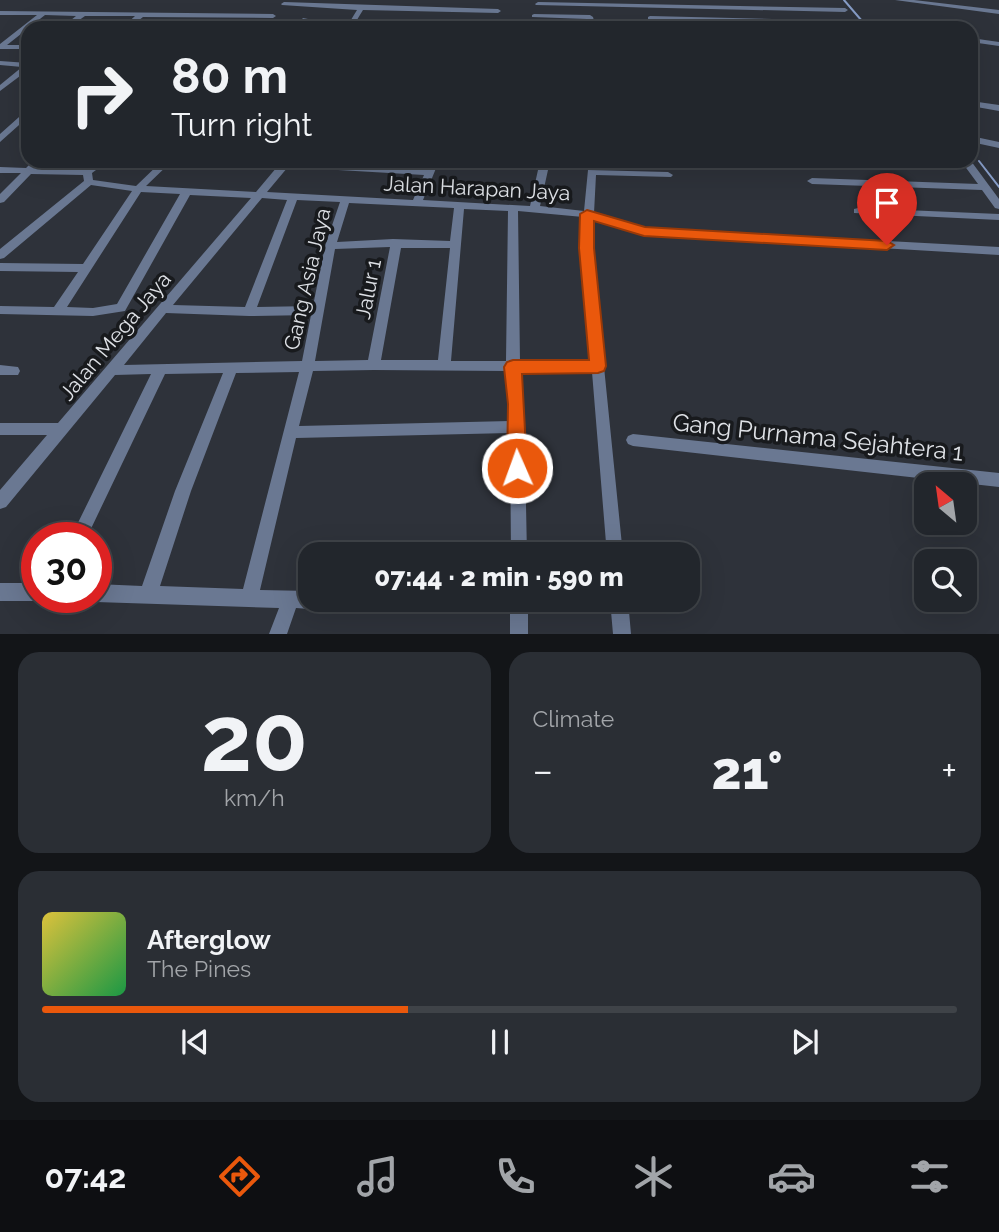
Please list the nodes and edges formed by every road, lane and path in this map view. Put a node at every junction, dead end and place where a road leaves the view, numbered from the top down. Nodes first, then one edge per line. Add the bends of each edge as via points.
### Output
1 (503, 0) edge
2 (838, 0) edge
3 (898, 0) edge
4 (287, 2) edge
5 (538, 2) edge
6 (597, 2) edge
7 (362, 8) junction
8 (405, 9) junction
9 (845, 10) junction
10 (498, 11) junction
11 (999, 12) edge
12 (0, 13) edge
13 (44, 13) junction
14 (83, 14) junction
15 (141, 15) junction
16 (272, 16) junction
17 (534, 16) junction
18 (650, 18) dead end
19 (34, 21) edge
20 (74, 21) edge
21 (134, 21) edge
22 (267, 21) edge
23 (354, 21) edge
24 (397, 21) edge
25 (493, 21) edge
26 (532, 21) edge
27 (591, 21) edge
28 (741, 21) edge
29 (857, 21) edge
30 (21, 31) edge
31 (978, 41) edge
32 (999, 44) edge
33 (0, 47) edge
34 (21, 47) edge
35 (0, 63) edge
36 (21, 64) edge
37 (21, 71) edge
38 (0, 89) edge
39 (978, 104) edge
40 (999, 108) edge
41 (21, 119) edge
42 (0, 139) edge
43 (978, 140) edge
44 (999, 145) edge
45 (31, 168) edge
46 (96, 168) edge
47 (160, 168) edge
48 (283, 168) edge
49 (356, 168) edge
50 (431, 168) edge
51 (543, 168) edge
52 (971, 168) edge
53 (0, 170) edge
54 (28, 171) junction
55 (429, 172) junction
56 (667, 175) dead end
57 (88, 177) junction
58 (812, 181) dead end
59 (985, 187) junction
60 (138, 189) junction
61 (186, 192) junction
62 (260, 195) junction
63 (293, 198) junction
64 (0, 200) edge
65 (345, 201) junction
66 (417, 203) junction
67 (999, 206) edge
68 (459, 207) junction
69 (513, 209) junction
70 (534, 209) junction
71 (858, 211) dead end
72 (587, 214) junction
73 (999, 217) edge
74 (395, 244) junction
75 (455, 245) junction
76 (330, 246) junction
77 (999, 251) edge
78 (0, 256) edge
79 (0, 267) edge
80 (85, 268) junction
81 (163, 309) junction
82 (0, 310) edge
83 (58, 310) junction
84 (316, 310) junction
85 (248, 312) junction
86 (374, 365) junction
87 (444, 365) junction
88 (598, 366) junction
89 (232, 367) junction
90 (307, 367) junction
91 (513, 367) junction
92 (111, 370) junction
93 (160, 370) junction
94 (516, 427) junction
95 (0, 429) edge
96 (61, 429) junction
97 (291, 432) junction
98 (633, 440) dead end
99 (999, 480) edge
100 (0, 502) edge
101 (86, 522) edge
102 (519, 542) edge
103 (614, 542) edge
104 (0, 592) edge
105 (21, 592) edge
106 (112, 594) edge
107 (148, 595) junction
108 (249, 598) junction
109 (290, 601) junction
110 (298, 601) edge
111 (519, 612) edge
112 (620, 612) edge
113 (278, 634) edge
114 (519, 634) edge
115 (622, 634) edge

1 - 10 street
2 - 9 street
3 - 11 street
4 - 7 street
4 - 16 street
5 - 6 street
5 - 17 street
6 - 9 street
7 - 8 street
7 - 23 street
8 - 10 street
8 - 24 street
9 - 29 street
10 - 25 street
12 - 13 street
13 - 14 street
13 - 19 street
14 - 15 street
14 - 20 street
15 - 16 street
15 - 21 street
16 - 22 street
17 - 26 street
17 - 27 street via 590,17
18 - 28 street
30 - 33 street
31 - 32 street
33 - 34 street
35 - 36 street
37 - 38 street
39 - 40 street
41 - 42 street
43 - 44 street
45 - 54 street
46 - 57 street
47 - 60 street
48 - 62 street, Jalan Mega Jaya
49 - 55 street
50 - 55 street
51 - 70 street
52 - 59 street
53 - 54 street, Jalan Harapan Jaya
54 - 57 street, Jalan Harapan Jaya
54 - 64 street
55 - 66 street
56 - 72 street via 593,171
57 - 60 street, Jalan Harapan Jaya via 97,185
57 - 78 street
58 - 59 street
59 - 67 street
60 - 61 street, Jalan Harapan Jaya
60 - 80 street
61 - 62 street, Jalan Harapan Jaya
61 - 83 street via 121,308 106,312
62 - 63 street, Jalan Harapan Jaya
62 - 81 street, Jalan Mega Jaya
63 - 65 street, Jalan Harapan Jaya
63 - 85 street
65 - 66 street, Jalan Harapan Jaya
65 - 76 street, Gang Asia Jaya
66 - 68 street, Jalan Harapan Jaya
68 - 69 street, Jalan Harapan Jaya
68 - 75 street
69 - 70 street, Jalan Harapan Jaya
69 - 91 street
70 - 72 street, Jalan Harapan Jaya
71 - 73 street
72 - 77 street, Jalan Harapan Jaya via 644,231
72 - 88 street
74 - 75 street
74 - 76 street, Jalur 1
74 - 86 street, Jalur 1
75 - 87 street
76 - 84 street, Gang Asia Jaya
79 - 80 street
80 - 83 street
81 - 85 street
81 - 92 street, Jalan Mega Jaya
82 - 83 street
84 - 85 street
84 - 90 street, Gang Asia Jaya
86 - 87 street
86 - 90 street
87 - 91 street
88 - 91 street
88 - 103 street
89 - 90 street
89 - 93 street
89 - 107 street via 194,459
90 - 97 street, Gang Asia Jaya
91 - 94 street
92 - 93 street
92 - 96 street, Jalan Mega Jaya
93 - 101 street
94 - 97 street
94 - 102 street
95 - 96 street
96 - 100 street, Jalan Mega Jaya
97 - 108 street, Gang Asia Jaya
98 - 99 street, Gang Purnama Sejahtera 1
104 - 105 street
106 - 107 street
107 - 108 street
108 - 109 street
109 - 110 street
109 - 113 street
111 - 114 street
112 - 115 street

